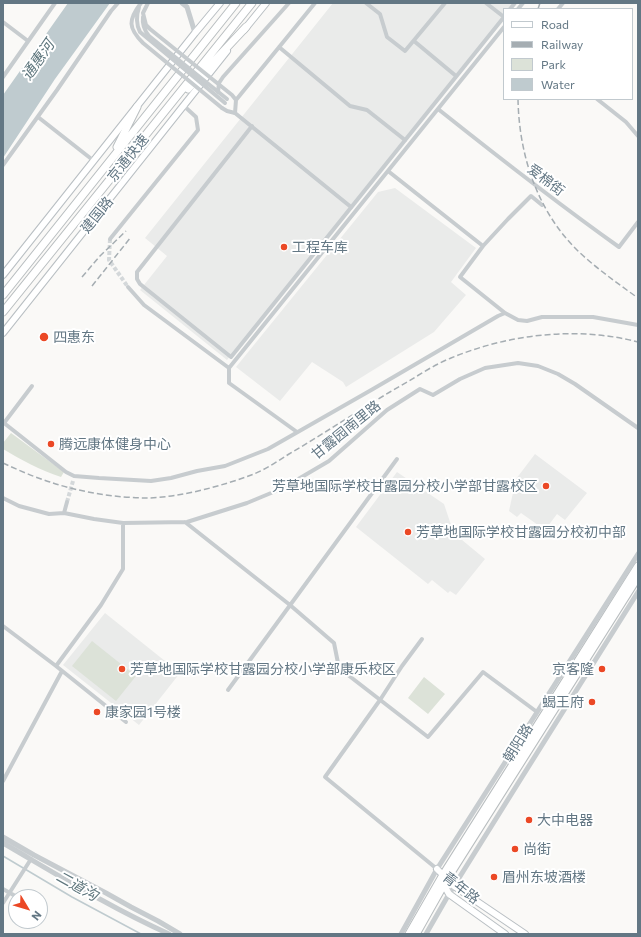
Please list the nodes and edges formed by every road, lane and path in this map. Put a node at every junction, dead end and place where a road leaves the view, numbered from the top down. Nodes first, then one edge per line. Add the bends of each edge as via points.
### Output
1 (55, 3) edge
2 (118, 3) edge
3 (141, 3) edge
4 (148, 3) edge
5 (182, 3) edge
6 (220, 3) edge
7 (236, 3) edge
8 (252, 3) edge
9 (266, 3) edge
10 (289, 3) edge
11 (314, 3) edge
12 (366, 3) edge
13 (445, 3) edge
14 (486, 3) edge
15 (143, 13) junction
16 (503, 16) edge
17 (503, 18) edge
18 (3, 22) edge
19 (246, 27) junction
20 (503, 28) edge
21 (195, 33) junction
22 (28, 41) junction
23 (414, 41) junction
24 (279, 47) junction
25 (456, 76) junction
26 (3, 77) edge
27 (218, 92) junction
28 (236, 100) junction
29 (598, 100) edge
30 (184, 106) junction
31 (137, 107) junction
32 (438, 109) junction
33 (235, 113) junction
34 (38, 116) junction
35 (252, 126) junction
36 (152, 128) junction
37 (638, 136) edge
38 (405, 140) junction
39 (111, 160) junction
40 (94, 161) junction
41 (3, 165) edge
42 (388, 171) junction
43 (542, 205) dead end
44 (351, 207) junction
45 (638, 222) edge
46 (110, 239) tunnel mouth
47 (483, 246) junction
48 (3, 275) edge
49 (128, 287) tunnel mouth
50 (3, 295) edge
51 (3, 312) edge
52 (505, 313) junction
53 (638, 325) edge
54 (3, 333) edge
55 (229, 368) junction
56 (32, 386) dead end
57 (638, 428) edge
58 (297, 432) junction
59 (397, 459) dead end
60 (74, 476) junction
61 (73, 481) tunnel mouth
62 (3, 498) edge
63 (68, 502) tunnel mouth
64 (64, 513) junction
65 (185, 522) junction
66 (123, 523) junction
67 (638, 554) edge
68 (638, 566) edge
69 (638, 577) edge
70 (638, 592) edge
71 (290, 605) junction
72 (3, 626) edge
73 (422, 640) dead end
74 (56, 666) junction
75 (62, 671) junction
76 (228, 690) dead end
77 (380, 700) junction
78 (537, 712) junction
79 (126, 722) dead end
80 (3, 781) edge
81 (3, 837) edge
82 (3, 843) edge
83 (30, 860) junction
84 (437, 869) junction
85 (444, 880) junction
86 (454, 886) junction
87 (12, 889) edge
88 (449, 894) junction
89 (169, 934) edge
90 (180, 934) edge
91 (401, 934) edge
92 (409, 934) edge
93 (416, 934) edge
94 (426, 934) edge
95 (505, 934) edge
96 (525, 934) edge

1 - 22 street
2 - 34 street
3 - 27 street, bridge via 137,13 137,26 140,32 226,101
3 - 33 street, bridge via 132,20 131,27 136,36 222,108
4 - 15 street, bridge
5 - 21 street via 187,7
6 - 21 main road
7 - 39 highway, 京通快速
8 - 36 highway, 京通快速
9 - 19 main road, 建国路
10 - 27 street, bridge via 223,77
11 - 24 street, bridge
12 - 23 street via 380,14 388,38 405,51
13 - 23 street
14 - 16 street
15 - 27 street, bridge via 143,26 150,36
15 - 28 street, bridge via 146,25 150,29
17 - 25 street
18 - 22 street
19 - 30 main road, 建国路
19 - 36 highway
20 - 32 street
21 - 31 main road
22 - 26 street
23 - 25 street
24 - 28 street, bridge
24 - 38 street, bridge via 350,106 367,110
25 - 38 street
28 - 33 street, bridge
29 - 37 street via 626,122
30 - 46 street via 196,116 198,130
30 - 54 main road, 建国路
31 - 39 highway
31 - 40 main road
32 - 42 street
32 - 45 street, 爱棉街 via 619,247
33 - 35 street, bridge
34 - 40 street
34 - 41 street
35 - 44 street, bridge
35 - 44 street via 137,272 140,284 231,357
36 - 51 highway, 京通快速
38 - 44 street
39 - 50 highway, 京通快速
40 - 48 main road
42 - 47 street
42 - 55 street
43 - 47 street via 531,196
47 - 52 street via 460,277
49 - 55 street via 144,305
52 - 53 street via 518,320 527,321 542,317 593,317
52 - 58 street
55 - 58 street via 229,383
56 - 60 street via 4,423
57 - 65 street, 甘露园南里路 via 575,384 538,366 518,363 485,368 433,395 420,389 387,410 329,460 283,488 247,503
58 - 60 street via 268,449 225,466 171,478 151,481
59 - 71 street
60 - 61 street
62 - 64 street, 甘露园南里路 via 19,506 49,514
63 - 64 street
64 - 66 street, 甘露园南里路
65 - 66 street, 甘露园南里路
65 - 71 street
66 - 74 street via 123,569 101,605
67 - 78 street, 朝阳路
68 - 85 highway, 朝阳路
69 - 85 highway, 朝阳路
70 - 86 street, 朝阳路
71 - 76 street
71 - 77 street via 334,643 339,668
72 - 74 street
73 - 77 street
74 - 75 street
75 - 79 street
75 - 80 street
77 - 78 street via 428,737 483,672
77 - 84 street via 325,776
78 - 84 street, 朝阳路
81 - 90 street
82 - 83 street
83 - 87 street
83 - 89 street
84 - 85 main road, 青年路
84 - 91 street, 朝阳路
85 - 86 main road, 青年路
85 - 88 main road, 青年路
85 - 92 highway, 朝阳路
85 - 93 highway, 朝阳路
86 - 88 street, 朝阳路
86 - 96 main road, 青年路
88 - 94 street, 朝阳路
88 - 95 main road, 青年路

